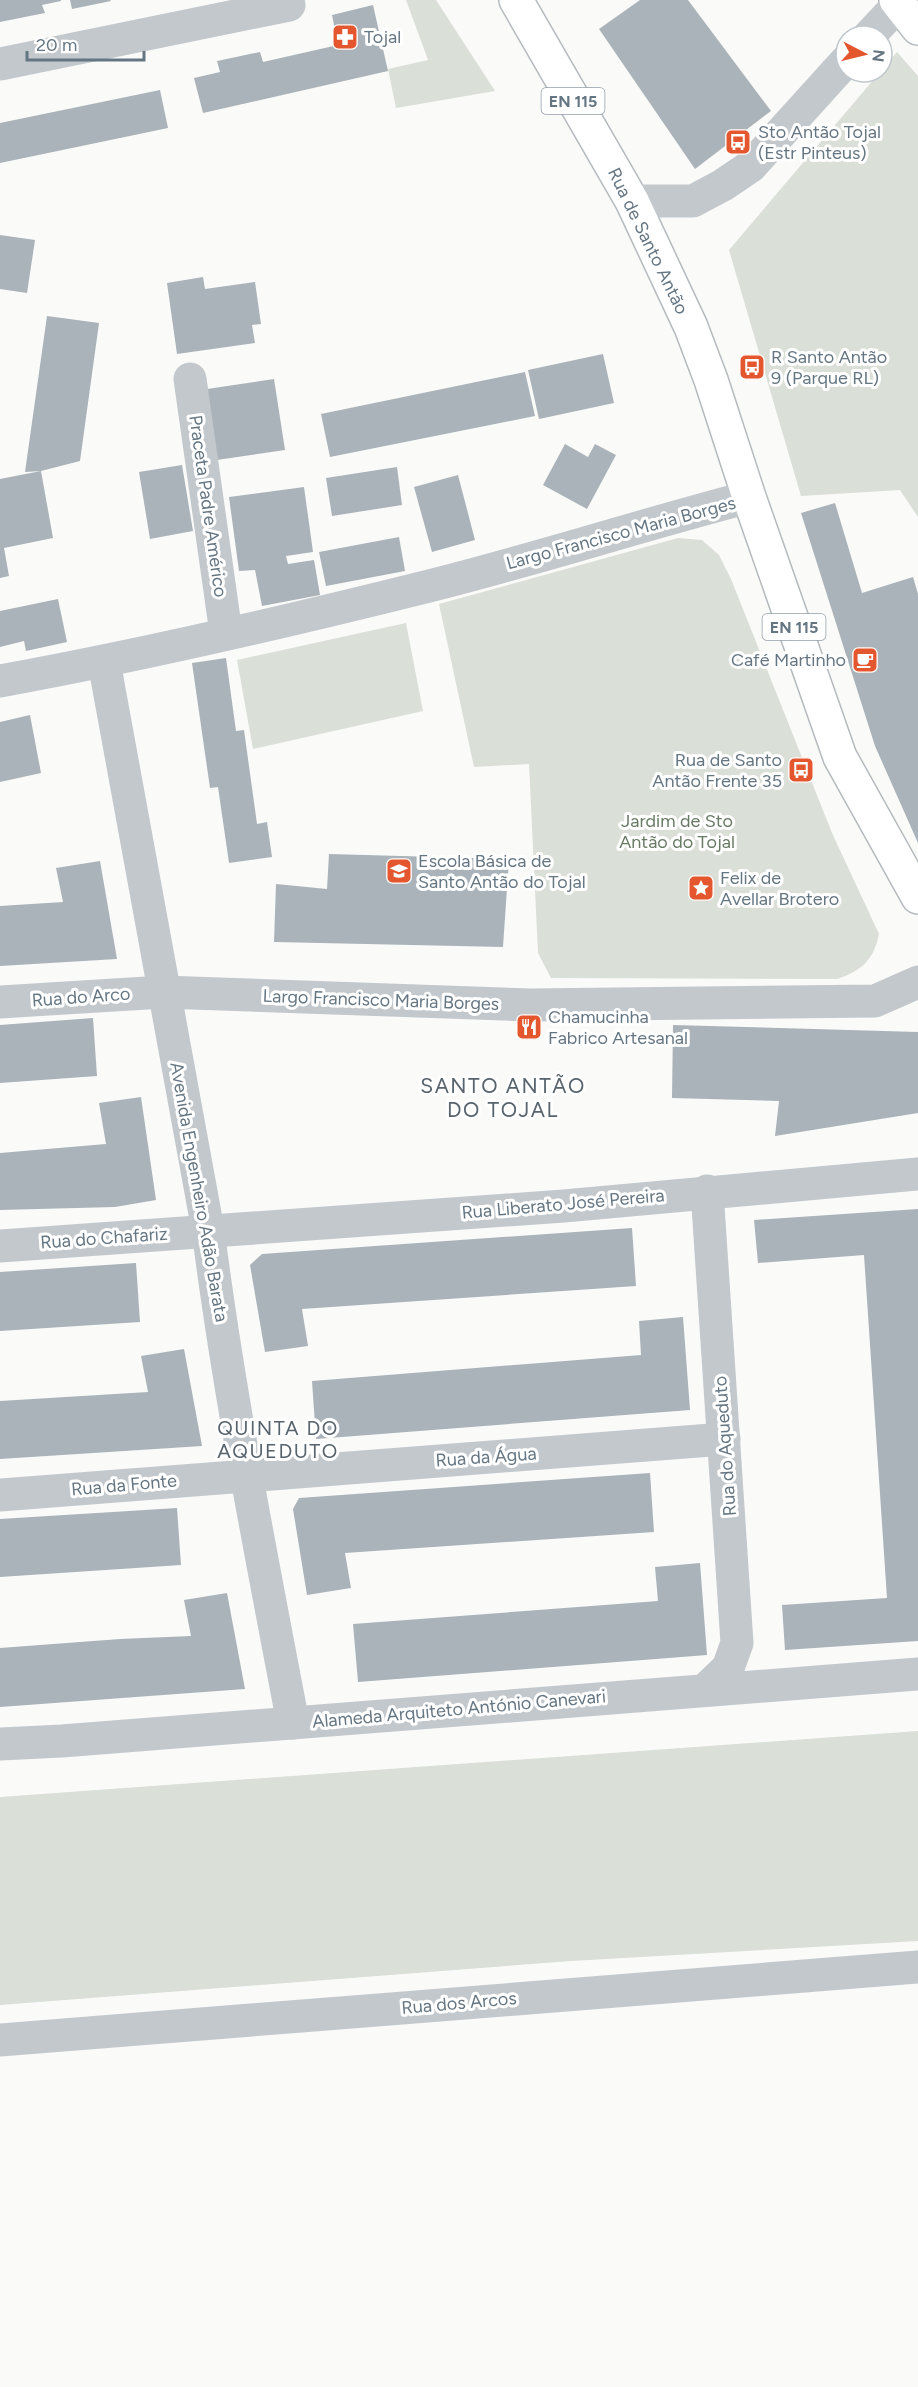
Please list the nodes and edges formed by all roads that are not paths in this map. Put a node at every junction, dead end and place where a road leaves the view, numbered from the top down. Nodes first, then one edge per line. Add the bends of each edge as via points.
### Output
1 (516, 0) edge
2 (290, 5) dead end
3 (904, 10) edge
4 (885, 24) edge
5 (0, 64) edge
6 (834, 75) edge
7 (632, 201) junction
8 (190, 379) dead end
9 (749, 498) junction
10 (226, 633) junction
11 (104, 662) junction
12 (0, 681) edge
13 (918, 897) edge
14 (918, 982) edge
15 (163, 992) junction
16 (0, 1002) edge
17 (918, 1174) edge
18 (707, 1191) junction
19 (208, 1230) junction
20 (0, 1246) edge
21 (724, 1438) junction
22 (248, 1475) junction
23 (0, 1495) edge
24 (918, 1674) edge
25 (705, 1690) junction
26 (293, 1723) junction
27 (0, 1744) edge
28 (918, 1967) edge
29 (0, 2040) edge

1 - 7 main road, Rua de Santo Antão / EN 115
2 - 5 street
3 - 4 street
6 - 7 street via 750,166 723,185 693,201
7 - 9 main road, Rua de Santo Antão / EN 115 via 695,338
8 - 10 street, Praceta Padre Américo
9 - 10 street, Largo Francisco Maria Borges via 427,586
9 - 13 main road, Largo Francisco Maria Borges / EN 115 via 840,757
10 - 11 street, Largo Francisco Maria Borges
11 - 12 street, Largo Francisco Maria Borges
11 - 15 street, Avenida Engenheiro Adão Barata
14 - 15 street, Largo Francisco Maria Borges via 875,1001 531,1005
15 - 16 street, Rua do Arco
15 - 19 street, Avenida Engenheiro Adão Barata
17 - 18 street, Rua Liberato José Pereira
18 - 19 street, Rua Liberato José Pereira via 564,1206
18 - 21 street, Rua do Aqueduto
19 - 20 street, Rua do Chafariz
19 - 22 street, Avenida Engenheiro Adão Barata
21 - 22 street, Rua da Água
21 - 25 street, Rua do Aqueduto via 737,1643 728,1668
22 - 23 street, Rua da Fonte
22 - 26 street, Avenida Engenheiro Adão Barata
24 - 25 street, Alameda Arquiteto António Canevari
25 - 26 street, Alameda Arquiteto António Canevari
26 - 27 street, Alameda Arquiteto António Canevari
28 - 29 street, Rua dos Arcos

